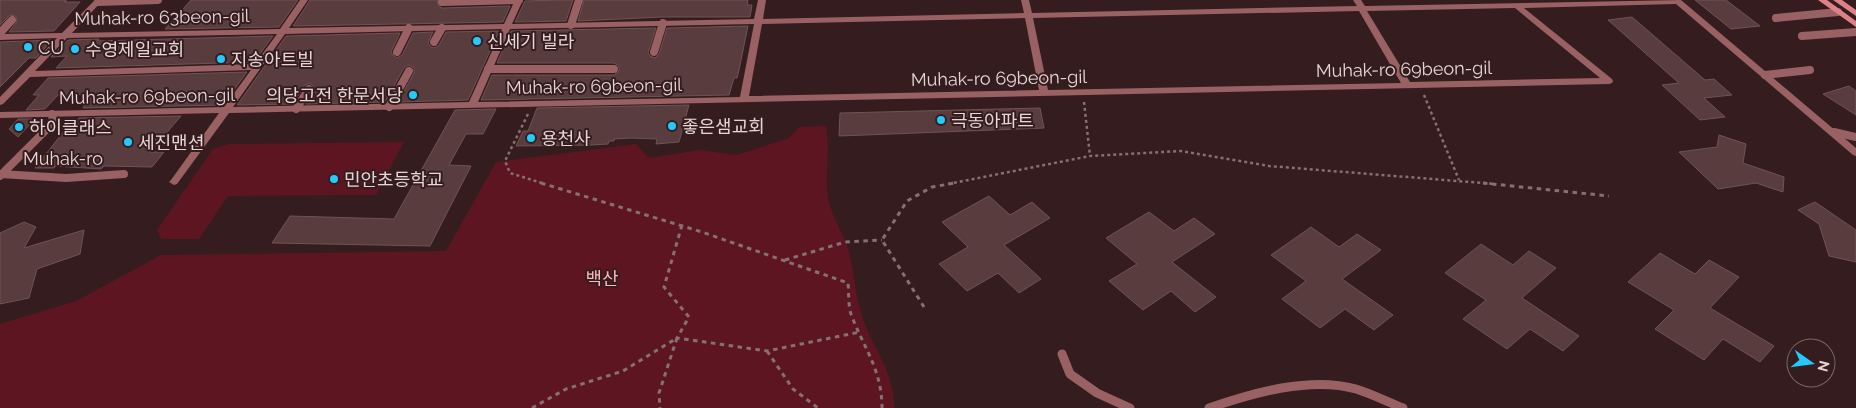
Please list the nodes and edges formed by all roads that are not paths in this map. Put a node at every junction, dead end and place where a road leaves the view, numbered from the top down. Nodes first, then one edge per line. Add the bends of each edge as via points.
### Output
1 (158, 0) edge
2 (304, 0) edge
3 (519, 0) edge
4 (579, 0) edge
5 (762, 0) edge
6 (1025, 0) edge
7 (1822, 0) edge
8 (1836, 0) edge
9 (98, 1) edge
10 (1677, 1) edge
11 (442, 2) dead end
12 (1360, 4) edge
13 (1516, 5) junction
14 (1838, 12) junction
15 (1856, 14) edge
16 (1028, 15) junction
17 (1776, 18) dead end
18 (12, 20) dead end
19 (758, 21) junction
20 (663, 23) junction
21 (571, 25) junction
22 (1856, 25) edge
23 (507, 26) junction
24 (409, 28) junction
25 (442, 28) junction
26 (283, 31) junction
27 (1856, 32) edge
28 (0, 33) edge
29 (64, 36) junction
30 (1802, 36) dead end
31 (0, 37) edge
32 (434, 42) dead end
33 (397, 52) dead end
34 (654, 52) dead end
35 (258, 67) junction
36 (488, 69) junction
37 (614, 69) dead end
38 (1810, 70) dead end
39 (409, 71) dead end
40 (27, 74) junction
41 (1766, 75) junction
42 (1406, 85) junction
43 (309, 89) dead end
44 (1044, 93) junction
45 (744, 99) junction
46 (0, 102) edge
47 (472, 105) junction
48 (389, 107) junction
49 (296, 109) junction
50 (226, 110) junction
51 (52, 114) junction
52 (0, 115) edge
53 (1834, 132) junction
54 (1856, 137) edge
55 (1856, 153) edge
56 (1, 174) edge
57 (124, 174) dead end
58 (174, 182) dead end
59 (1062, 354) dead end
60 (1130, 408) edge
61 (1209, 408) edge
62 (1403, 408) edge

1 - 9 lane
2 - 26 street
3 - 11 lane
3 - 23 street
4 - 21 lane
5 - 19 street
6 - 16 street
7 - 14 main road
8 - 15 main road
9 - 29 street
10 - 13 street, Muhak-ro 63beon-gil
10 - 41 street
12 - 13 street, Muhak-ro 63beon-gil
12 - 16 street, Muhak-ro 63beon-gil
12 - 42 street
13 - 42 street, Muhak-ro 69beon-gil via 1609,81
14 - 17 lane
14 - 22 main road
16 - 19 street, Muhak-ro 63beon-gil
16 - 44 street
18 - 28 lane
19 - 20 street, Muhak-ro 63beon-gil
19 - 45 street
20 - 21 street, Muhak-ro 63beon-gil
20 - 34 lane
21 - 23 street, Muhak-ro 63beon-gil
23 - 25 street, Muhak-ro 63beon-gil
23 - 36 street
24 - 25 street, Muhak-ro 63beon-gil
24 - 26 street, Muhak-ro 63beon-gil
24 - 33 lane
25 - 32 lane
26 - 29 street, Muhak-ro 63beon-gil
26 - 35 street
27 - 30 lane
29 - 31 street, Muhak-ro 63beon-gil
29 - 40 street
35 - 40 street
35 - 50 street
36 - 37 lane
36 - 47 street
38 - 41 lane
39 - 48 lane
40 - 46 street
41 - 53 street
42 - 44 street, Muhak-ro 69beon-gil
43 - 49 lane
44 - 45 street, Muhak-ro 69beon-gil
45 - 47 street, Muhak-ro 69beon-gil
47 - 48 street, Muhak-ro 69beon-gil
48 - 49 street, Muhak-ro 69beon-gil
49 - 50 street, Muhak-ro 69beon-gil
50 - 51 street, Muhak-ro 69beon-gil
50 - 58 street
51 - 52 street, Muhak-ro 69beon-gil
51 - 56 lane, Muhak-ro via 53,123
53 - 54 lane
53 - 55 street
56 - 57 lane, Muhak-ro via 66,178
59 - 60 lane via 1070,374 1096,393
61 - 62 lane via 1247,395 1318,383 1356,389

